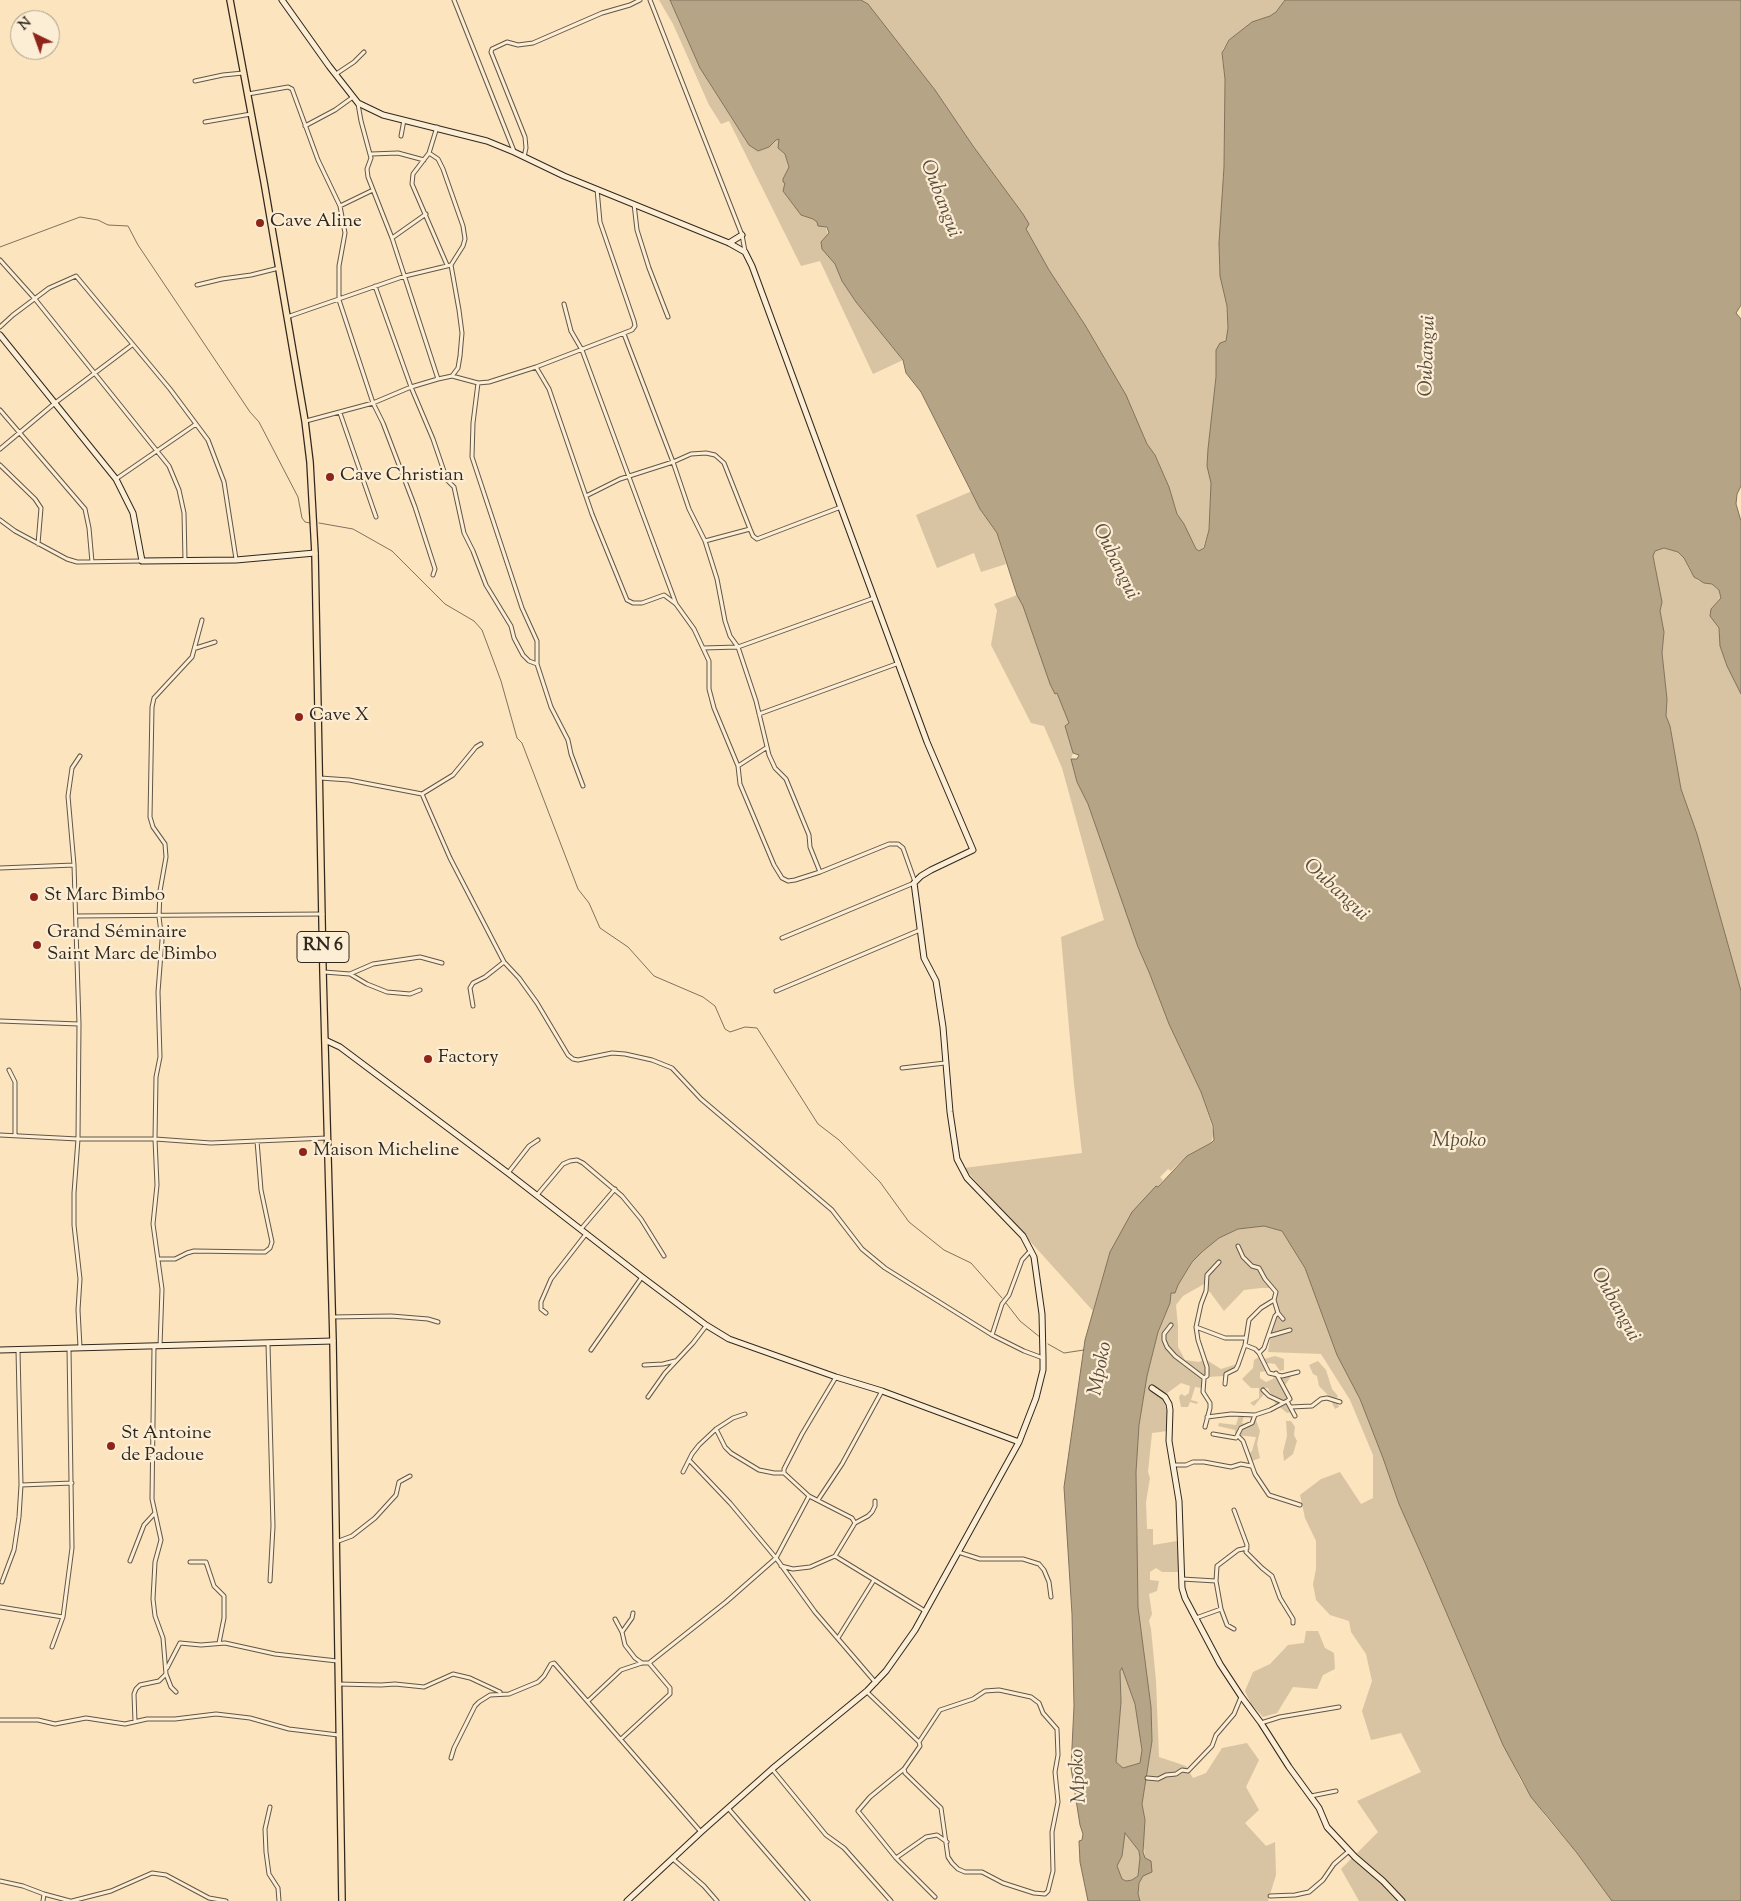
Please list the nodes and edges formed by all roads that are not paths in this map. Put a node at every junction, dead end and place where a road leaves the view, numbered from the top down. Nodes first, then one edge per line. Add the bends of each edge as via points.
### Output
1 (230, 0) edge
2 (282, 0) edge
3 (454, 0) edge
4 (640, 0) edge
5 (650, 0) edge
6 (364, 52) dead end
7 (243, 73) junction
8 (335, 74) junction
9 (195, 81) dead end
10 (247, 94) junction
11 (353, 97) junction
12 (358, 103) junction
13 (251, 114) junction
14 (404, 120) junction
15 (205, 122) dead end
16 (304, 126) junction
17 (438, 128) junction
18 (401, 136) dead end
19 (514, 152) junction
20 (430, 153) junction
21 (370, 154) junction
22 (524, 157) junction
23 (424, 160) junction
24 (597, 188) junction
25 (373, 190) junction
26 (634, 204) junction
27 (340, 206) junction
28 (426, 214) junction
29 (742, 235) junction
30 (392, 238) junction
31 (728, 243) junction
32 (745, 252) junction
33 (0, 260) edge
34 (449, 265) junction
35 (279, 268) junction
36 (405, 276) junction
37 (197, 285) dead end
38 (375, 286) junction
39 (34, 299) junction
40 (339, 300) junction
41 (564, 304) dead end
42 (286, 317) junction
43 (668, 317) dead end
44 (0, 327) edge
45 (624, 334) junction
46 (0, 335) edge
47 (132, 346) junction
48 (582, 350) junction
49 (536, 367) junction
50 (95, 374) junction
51 (452, 376) junction
52 (438, 379) junction
53 (478, 383) junction
54 (411, 387) junction
55 (55, 403) junction
56 (373, 403) junction
57 (0, 410) edge
58 (340, 413) junction
59 (306, 421) junction
60 (196, 424) junction
61 (19, 433) junction
62 (0, 449) edge
63 (158, 451) junction
64 (673, 462) junction
65 (0, 465) edge
66 (630, 477) junction
67 (116, 479) junction
68 (586, 496) junction
69 (842, 507) junction
70 (376, 518) dead end
71 (0, 520) edge
72 (750, 529) junction
73 (705, 541) junction
74 (38, 544) junction
75 (316, 553) junction
76 (236, 560) junction
77 (142, 561) junction
78 (185, 561) junction
79 (92, 562) junction
80 (433, 575) dead end
81 (875, 597) junction
82 (676, 604) junction
83 (202, 620) dead end
84 (215, 642) dead end
85 (196, 648) junction
86 (704, 648) junction
87 (738, 648) junction
88 (899, 663) junction
89 (537, 664) junction
90 (759, 714) junction
91 (481, 744) dead end
92 (766, 748) junction
93 (80, 756) dead end
94 (738, 766) junction
95 (320, 778) junction
96 (583, 786) dead end
97 (422, 794) junction
98 (74, 865) junction
99 (0, 868) edge
100 (820, 872) junction
101 (914, 883) junction
102 (323, 914) junction
103 (76, 916) junction
104 (159, 916) junction
105 (921, 930) junction
106 (782, 938) dead end
107 (504, 962) junction
108 (442, 963) dead end
109 (323, 972) junction
110 (350, 974) junction
111 (420, 990) dead end
112 (776, 991) dead end
113 (473, 1006) dead end
114 (0, 1021) edge
115 (79, 1024) junction
116 (325, 1040) junction
117 (945, 1064) junction
118 (902, 1068) dead end
119 (9, 1070) dead end
120 (0, 1135) edge
121 (15, 1135) junction
122 (327, 1138) junction
123 (78, 1139) junction
124 (155, 1139) junction
125 (538, 1140) dead end
126 (257, 1141) junction
127 (508, 1173) junction
128 (615, 1190) junction
129 (537, 1195) junction
130 (580, 1229) junction
131 (586, 1234) junction
132 (1238, 1246) dead end
133 (1031, 1249) junction
134 (664, 1256) dead end
135 (158, 1259) junction
136 (1219, 1262) dead end
137 (642, 1277) junction
138 (1274, 1300) junction
139 (546, 1313) dead end
140 (1278, 1313) junction
141 (332, 1317) junction
142 (1283, 1319) dead end
143 (438, 1322) dead end
144 (706, 1325) junction
145 (1171, 1325) dead end
146 (1196, 1327) junction
147 (1290, 1330) dead end
148 (992, 1335) junction
149 (1268, 1336) junction
150 (1246, 1338) junction
151 (333, 1341) junction
152 (268, 1344) junction
153 (1245, 1345) junction
154 (157, 1346) junction
155 (69, 1348) junction
156 (80, 1348) junction
157 (0, 1350) edge
158 (18, 1350) junction
159 (591, 1350) dead end
160 (1259, 1353) junction
161 (1043, 1358) junction
162 (676, 1360) junction
163 (644, 1365) dead end
164 (1298, 1372) dead end
165 (1276, 1373) junction
166 (836, 1377) junction
167 (1204, 1378) junction
168 (1225, 1384) dead end
169 (1152, 1388) dead end
170 (1263, 1390) dead end
171 (882, 1391) junction
172 (648, 1396) dead end
173 (1285, 1402) junction
174 (1340, 1402) dead end
175 (1291, 1407) junction
176 (745, 1414) dead end
177 (1255, 1415) junction
178 (1295, 1416) dead end
179 (1207, 1417) junction
180 (1205, 1427) dead end
181 (716, 1429) junction
182 (1213, 1434) dead end
183 (1238, 1436) junction
184 (1019, 1442) junction
185 (689, 1460) junction
186 (1173, 1465) junction
187 (1252, 1466) junction
188 (683, 1472) dead end
189 (784, 1473) junction
190 (410, 1476) dead end
191 (72, 1483) junction
192 (21, 1485) junction
193 (809, 1496) junction
194 (818, 1500) junction
195 (875, 1501) dead end
196 (1300, 1505) dead end
197 (1234, 1510) dead end
198 (156, 1513) junction
199 (855, 1524) junction
200 (336, 1542) junction
201 (1247, 1548) junction
202 (958, 1552) junction
203 (835, 1556) junction
204 (776, 1558) junction
205 (130, 1561) dead end
206 (190, 1562) dead end
207 (781, 1566) junction
208 (1182, 1579) junction
209 (874, 1580) junction
210 (270, 1581) dead end
211 (1216, 1581) junction
212 (2, 1582) dead end
213 (1051, 1597) dead end
214 (0, 1607) edge
215 (1221, 1609) junction
216 (925, 1611) junction
217 (633, 1613) dead end
218 (63, 1617) junction
219 (1195, 1618) junction
220 (615, 1619) dead end
221 (1293, 1623) dead end
222 (1234, 1629) dead end
223 (622, 1632) junction
224 (838, 1638) junction
225 (219, 1643) junction
226 (52, 1647) dead end
227 (338, 1661) junction
228 (642, 1663) junction
229 (649, 1663) junction
230 (167, 1668) junction
231 (166, 1674) junction
232 (876, 1682) junction
233 (338, 1684) junction
234 (867, 1691) junction
235 (176, 1692) dead end
236 (506, 1694) junction
237 (1241, 1696) junction
238 (588, 1701) junction
239 (1339, 1707) dead end
240 (0, 1720) edge
241 (135, 1722) junction
242 (1261, 1723) junction
243 (338, 1735) junction
244 (621, 1738) junction
245 (919, 1742) junction
246 (451, 1758) dead end
247 (772, 1769) junction
248 (904, 1769) junction
249 (1147, 1778) dead end
250 (1336, 1791) dead end
251 (1310, 1796) junction
252 (270, 1807) dead end
253 (728, 1808) junction
254 (701, 1832) junction
255 (947, 1842) junction
256 (1350, 1851) junction
257 (896, 1858) junction
258 (673, 1859) junction
259 (0, 1881) edge
260 (44, 1894) junction
261 (1270, 1896) dead end
262 (935, 1897) dead end
263 (890, 1899) edge
264 (83, 1900) edge
265 (629, 1900) edge
266 (43, 1901) edge
267 (71, 1901) edge
268 (226, 1901) edge
269 (279, 1901) edge
270 (342, 1901) edge
271 (717, 1901) edge
272 (808, 1901) edge
273 (884, 1901) edge
274 (1402, 1901) edge

1 - 7 main road, RN 6
2 - 8 street
3 - 19 street
4 - 22 street via 532,42 518,45 508,42 492,49 524,137
5 - 29 street
6 - 8 street
7 - 9 street
7 - 10 main road, RN 6
8 - 11 street
10 - 13 main road, RN 6
10 - 16 street via 291,88
11 - 12 street
11 - 16 street
12 - 14 street via 383,115
12 - 21 street
13 - 15 street
13 - 35 main road, RN 6
14 - 17 street
14 - 18 street
16 - 27 street
17 - 19 street
17 - 20 street
19 - 22 street
20 - 23 street
20 - 34 street via 443,169 464,231 463,246
21 - 23 street via 398,153
21 - 25 street via 372,158 367,170
22 - 24 street
23 - 28 street via 411,179
24 - 26 street
24 - 45 street via 600,222 635,326
25 - 27 street
25 - 30 street
26 - 31 street
26 - 43 street via 637,230
27 - 40 street via 345,233 339,266
28 - 30 street
28 - 34 street
29 - 31 street
29 - 32 street
30 - 36 street
31 - 32 street
32 - 69 street
33 - 39 street
34 - 36 street
34 - 51 street via 462,332 458,368
35 - 37 street
35 - 42 main road, RN 6
36 - 38 street
36 - 52 street
38 - 40 street
38 - 54 street
39 - 44 street
39 - 47 street via 76,276
39 - 50 street
40 - 42 street
40 - 56 street
41 - 48 street via 571,331
42 - 59 main road, RN 6
45 - 48 street
45 - 64 street
46 - 55 street
47 - 50 street
47 - 60 street
48 - 49 street
48 - 66 street
49 - 53 street
49 - 68 street via 549,389
50 - 55 street
50 - 63 street
51 - 52 street
51 - 53 street
52 - 54 street
53 - 89 street via 472,457 522,608 537,641
54 - 56 street
54 - 89 street via 447,480 454,487 464,533 486,585 511,626 523,655
55 - 61 street
55 - 67 street
56 - 58 street
56 - 80 street via 415,507 435,569
57 - 61 street
58 - 59 street
58 - 70 street
59 - 75 main road, RN 6
60 - 63 street
60 - 76 street via 208,440 224,482
61 - 62 street
61 - 79 street via 85,509
63 - 67 street
63 - 78 street via 169,466 179,490 184,513
64 - 66 street
64 - 72 street via 691,454 716,455 724,463
64 - 73 street via 689,510
65 - 74 street via 36,499 41,508
66 - 68 street
66 - 82 street
67 - 77 street via 133,513
68 - 82 street via 627,600 642,603 664,595
69 - 72 street via 757,539
69 - 81 street
71 - 74 street
72 - 73 street
73 - 87 street via 725,621
74 - 79 street via 67,559
75 - 76 street
75 - 95 main road, RN 6
76 - 78 street
77 - 78 street
77 - 79 street
81 - 87 street
81 - 88 street
82 - 86 street
83 - 85 street
84 - 85 street
85 - 104 street via 187,664 154,698 152,707 150,817 165,844 166,857
86 - 87 street
86 - 94 street via 714,708
87 - 90 street
88 - 90 street
88 - 101 street via 927,742 973,850 931,870
89 - 96 street
90 - 92 street
91 - 97 street via 453,775
92 - 94 street
92 - 100 street via 775,768 786,779
93 - 98 street via 72,768 68,796
94 - 100 street via 740,784 782,878 788,881
95 - 97 street via 349,780
95 - 102 main road, RN 6
97 - 107 street via 450,858
98 - 99 street
98 - 103 street
100 - 101 street via 889,844 898,844 903,848
101 - 105 street
101 - 106 street
102 - 104 street
102 - 109 main road, RN 6
103 - 104 street
103 - 115 street
104 - 124 street via 162,940 158,992 160,1057 156,1077
105 - 112 street
105 - 117 street via 924,958 936,981
107 - 113 street via 473,983 470,988
107 - 148 street via 537,1003 573,1059 625,1054 672,1068 701,1099 832,1210 862,1249 914,1287
108 - 110 street via 420,957 373,964
109 - 110 street
109 - 116 main road, RN 6
110 - 111 street via 387,992 410,994
114 - 115 street
115 - 123 street
116 - 122 main road, RN 6
116 - 127 street via 340,1047
117 - 118 street
117 - 133 street via 960,1166
119 - 121 street via 15,1082
120 - 121 street
121 - 123 street
122 - 126 street
122 - 141 main road, RN 6
123 - 124 street
123 - 156 street via 74,1217 80,1279
124 - 126 street via 212,1143
124 - 135 street via 157,1185 153,1224
125 - 127 street via 529,1146
126 - 135 street via 261,1190 272,1242 270,1248 265,1252 190,1252 175,1259
127 - 129 street
128 - 129 street via 577,1160 563,1164
128 - 130 street
128 - 134 street via 641,1219
129 - 130 street
130 - 131 street
131 - 137 street
131 - 139 street via 552,1279 541,1302 541,1309
132 - 138 street via 1243,1257 1252,1266 1260,1268 1276,1292
133 - 148 street via 1022,1260 1009,1295 1002,1304
133 - 161 street via 1042,1314
135 - 154 street via 162,1289
136 - 146 street via 1207,1275
137 - 144 street
137 - 159 street
138 - 140 street
138 - 150 street via 1249,1320
140 - 142 street
140 - 149 street
141 - 143 street via 391,1316
141 - 151 main road, RN 6
144 - 162 street
144 - 166 street via 729,1339
145 - 167 street via 1164,1334 1168,1347
146 - 150 street via 1225,1338
146 - 167 street via 1207,1366
147 - 149 street
148 - 161 street
149 - 160 street
150 - 153 street
151 - 152 street
151 - 200 main road, RN 6
152 - 154 street
152 - 210 street via 273,1526
153 - 160 street
153 - 168 street via 1236,1369 1226,1374
154 - 156 street
154 - 198 street via 152,1498
155 - 156 street
155 - 158 street
155 - 191 street
157 - 158 street
158 - 192 street
160 - 165 street via 1269,1373
161 - 184 street via 1036,1398
162 - 163 street
162 - 172 street
164 - 165 street via 1282,1376
165 - 173 street via 1290,1399
166 - 171 street
166 - 189 street via 802,1434
167 - 179 street via 1203,1392 1210,1403
169 - 186 street via 1169,1404
170 - 173 street
171 - 184 street
171 - 194 street
173 - 175 street
173 - 177 street
174 - 175 street via 1327,1398 1312,1406
175 - 178 street
176 - 181 street
177 - 179 street
177 - 183 street via 1252,1423 1241,1428
179 - 180 street
181 - 185 street
181 - 189 street via 731,1453 759,1470
182 - 183 street
183 - 187 street
184 - 202 street
185 - 188 street
185 - 204 street
186 - 187 street via 1204,1462 1232,1467 1241,1464
186 - 208 street via 1179,1501
187 - 196 street via 1269,1495
189 - 193 street
190 - 200 street via 399,1482 396,1495 375,1518 352,1536
191 - 192 street
191 - 218 street via 72,1548
192 - 212 street via 17,1536
193 - 194 street
193 - 204 street
194 - 199 street via 852,1518
195 - 199 street via 872,1512
197 - 201 street
198 - 205 street via 144,1525
198 - 230 street via 162,1540 155,1562 153,1599
199 - 203 street
200 - 227 main road, RN 6
201 - 211 street via 1238,1550 1217,1566
201 - 221 street via 1249,1555 1272,1576
202 - 213 street via 980,1559 1023,1559 1039,1564 1049,1582
202 - 216 street
203 - 207 street via 810,1567 793,1569
203 - 209 street
204 - 207 street
204 - 229 street
206 - 225 street via 206,1562 214,1586 224,1596
207 - 224 street
208 - 211 street
208 - 219 street via 1184,1598
209 - 216 street
209 - 224 street
211 - 215 street
214 - 218 street
215 - 219 street
215 - 222 street via 1227,1625
216 - 232 street via 906,1645
217 - 223 street
218 - 226 street
219 - 237 street
220 - 223 street
223 - 228 street via 625,1645
224 - 232 street
225 - 227 street via 275,1654
225 - 230 street via 178,1643
227 - 233 main road, RN 6
228 - 229 street
228 - 238 street via 622,1670
229 - 244 street via 670,1688 670,1694
230 - 231 street
231 - 235 street
231 - 241 street via 159,1681 136,1689
232 - 234 street
233 - 236 street via 424,1686 453,1674
233 - 243 main road, RN 6
234 - 245 street
234 - 247 street
236 - 238 street via 538,1682 554,1664
236 - 246 street via 490,1695 475,1706
237 - 242 street
237 - 249 street via 1234,1714 1216,1735 1212,1746 1188,1771 1182,1770 1158,1779
238 - 244 street
239 - 242 street
240 - 241 street via 38,1720 55,1724 86,1718 125,1724
241 - 243 street via 216,1714
242 - 251 street
243 - 270 main road, RN 6
244 - 254 street
245 - 248 street via 920,1746
245 - 255 street via 940,1710 973,1699 990,1689 1036,1700 1043,1714 1057,1729 1058,1755 1054,1779 1058,1802 1052,1832 1053,1871 1048,1891 1045,1894 1034,1892 1003,1883 982,1872 958,1869 948,1857
247 - 253 street
247 - 263 street via 826,1835 844,1848
248 - 255 street via 907,1776 941,1808
248 - 257 street via 858,1811
250 - 251 street
251 - 256 street via 1327,1827
252 - 269 street via 266,1852 269,1874 278,1888
253 - 254 street
253 - 272 street
254 - 258 street
255 - 257 street via 937,1836 926,1837
256 - 261 street via 1309,1892
256 - 274 street
257 - 262 street
258 - 265 street
258 - 271 street
259 - 260 street
260 - 266 street
260 - 267 street
263 - 273 street
264 - 267 street
264 - 268 street via 152,1873 166,1876 209,1898

